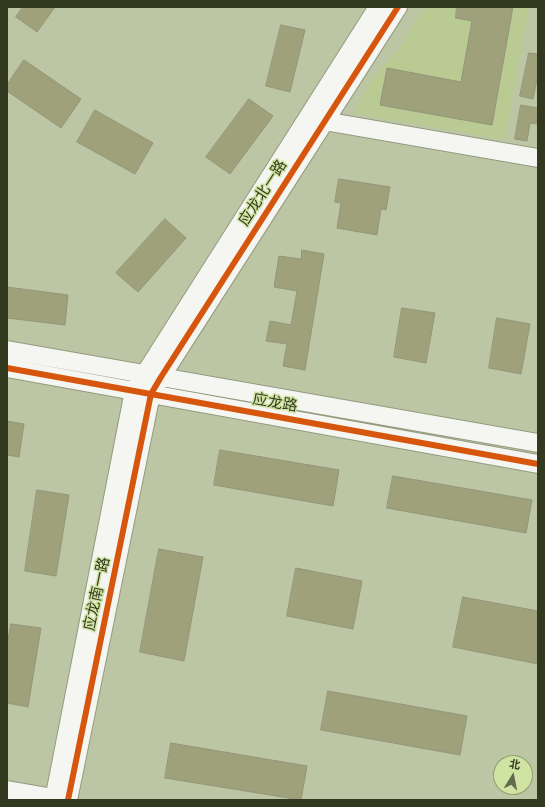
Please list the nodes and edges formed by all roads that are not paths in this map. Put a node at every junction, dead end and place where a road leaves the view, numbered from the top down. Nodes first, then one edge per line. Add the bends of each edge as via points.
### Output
1 (378, 7) edge
2 (398, 7) edge
3 (324, 122) junction
4 (538, 158) edge
5 (7, 350) edge
6 (7, 368) edge
7 (153, 375) junction
8 (134, 391) junction
9 (152, 394) junction
10 (538, 443) edge
11 (538, 464) edge
12 (7, 790) edge
13 (61, 800) edge

1 - 7 street, 应龙北一路
2 - 3 street, 应龙北一路
3 - 4 street
3 - 7 street, 应龙北一路
5 - 7 street, 应龙路
6 - 8 street, 应龙路
7 - 8 street, 应龙北一路
7 - 9 street, 应龙北一路
7 - 10 street, 应龙路
8 - 9 street, 应龙路
8 - 13 street, 应龙南一路
9 - 11 street, 应龙路
9 - 13 street, 应龙南一路
12 - 13 street

